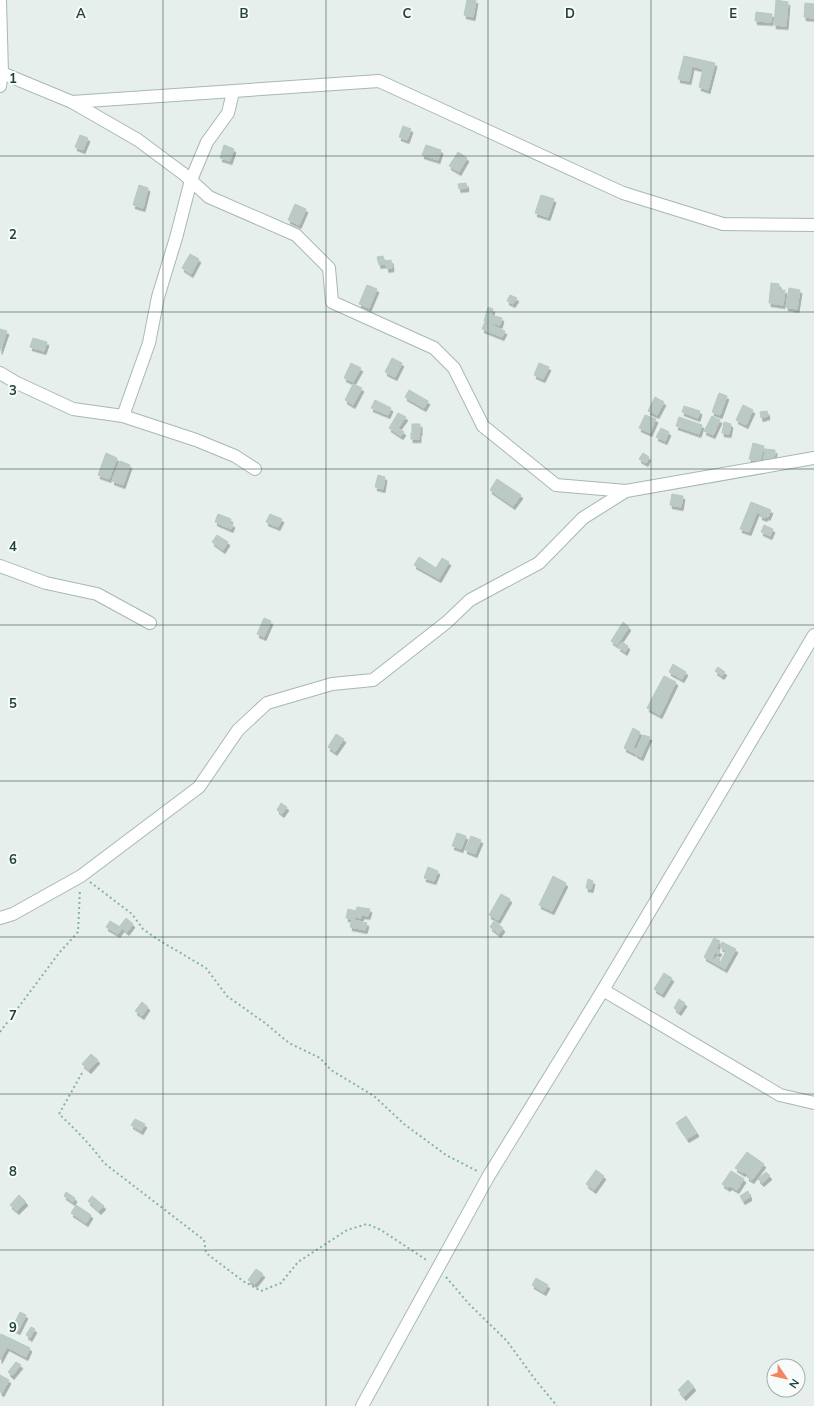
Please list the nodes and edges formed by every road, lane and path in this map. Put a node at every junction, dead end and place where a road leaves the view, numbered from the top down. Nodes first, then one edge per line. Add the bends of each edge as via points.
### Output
1 (0, 0) edge
2 (2, 73) junction
3 (0, 86) edge
4 (233, 92) junction
5 (72, 102) junction
6 (192, 180) junction
7 (814, 225) edge
8 (0, 373) edge
9 (123, 416) junction
10 (814, 458) edge
11 (255, 469) dead end
12 (626, 491) junction
13 (0, 566) edge
14 (150, 623) dead end
15 (814, 634) edge
16 (81, 876) junction
17 (0, 918) edge
18 (603, 990) junction
19 (0, 1032) edge
20 (82, 1073) dead end
21 (814, 1103) edge
22 (488, 1177) junction
23 (438, 1267) junction
24 (362, 1406) edge
25 (557, 1406) edge

1 - 2 street
2 - 3 street
2 - 5 street
4 - 5 street
4 - 6 street via 228,113 206,142
4 - 7 street via 379,81 623,193 723,224
5 - 6 street via 138,140
6 - 9 street via 158,297 149,342
6 - 12 street via 209,197 296,235 330,268 332,302 434,348 454,368 483,426 556,486
8 - 9 street via 74,409
9 - 11 street via 209,445 235,456
10 - 12 street
12 - 16 street via 583,518 539,563 470,600 447,622 373,680 332,684 267,703 238,730 199,787
13 - 14 street via 46,583 97,594
15 - 18 street
16 - 17 street via 13,914
16 - 19 path via 78,932 59,953
16 - 22 path via 132,914 143,929 206,968 227,996 290,1043 320,1058 331,1070 374,1096 404,1124 446,1155
18 - 21 street via 780,1095
18 - 22 street
20 - 23 path via 59,1114 104,1163 204,1240 206,1253 260,1291 281,1283 298,1262 347,1230 367,1224 381,1230
22 - 23 street
23 - 24 street
23 - 25 path via 469,1304 507,1342

